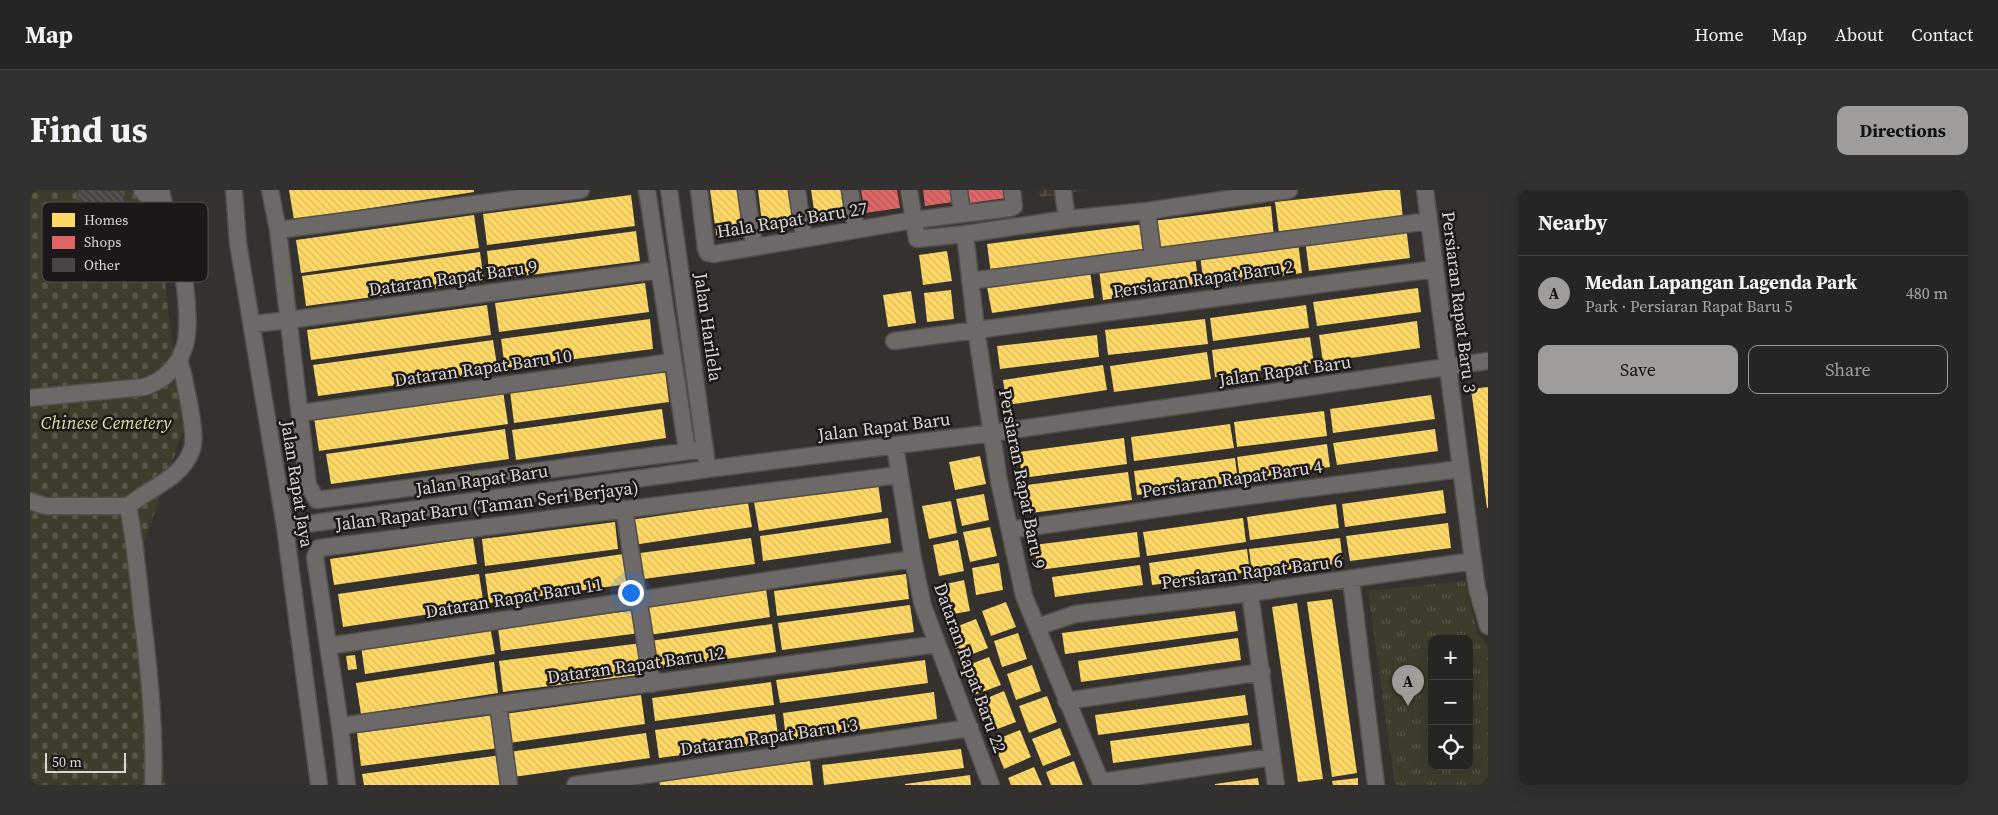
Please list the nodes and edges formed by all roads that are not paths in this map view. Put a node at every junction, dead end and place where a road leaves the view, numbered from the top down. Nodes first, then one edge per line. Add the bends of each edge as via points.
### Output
1 (142, 190) edge
2 (234, 190) edge
3 (270, 190) edge
4 (581, 190) edge
5 (647, 190) edge
6 (669, 190) edge
7 (699, 190) edge
8 (746, 190) edge
9 (797, 190) edge
10 (850, 190) edge
11 (909, 190) edge
12 (959, 190) edge
13 (1012, 190) edge
14 (1063, 190) edge
15 (1289, 190) edge
16 (1425, 190) edge
17 (153, 202) edge
18 (1147, 211) junction
19 (962, 214) junction
20 (1067, 219) junction
21 (914, 220) junction
22 (1429, 221) junction
23 (856, 229) junction
24 (278, 230) junction
25 (965, 234) junction
26 (804, 238) junction
27 (754, 246) junction
28 (1153, 257) junction
29 (1434, 269) junction
30 (659, 270) junction
31 (970, 281) junction
32 (183, 282) edge
33 (289, 320) junction
34 (252, 324) junction
35 (976, 329) junction
36 (894, 341) dead end
37 (179, 360) junction
38 (1488, 361) edge
39 (672, 362) junction
40 (1447, 368) junction
41 (30, 398) edge
42 (300, 413) junction
43 (992, 433) junction
44 (895, 446) junction
45 (705, 449) junction
46 (687, 450) junction
47 (708, 469) junction
48 (1460, 469) junction
49 (899, 475) junction
50 (308, 485) joint
51 (30, 501) edge
52 (128, 506) junction
53 (624, 509) junction
54 (285, 528) junction
55 (1010, 530) junction
56 (912, 559) junction
57 (1473, 561) junction
58 (1351, 579) junction
59 (1250, 593) junction
60 (638, 599) junction
61 (1488, 626) edge
62 (1037, 627) junction
63 (937, 644) junction
64 (328, 646) junction
65 (1262, 672) junction
66 (652, 684) junction
67 (1066, 701) junction
68 (498, 704) junction
69 (340, 726) junction
70 (970, 728) junction
71 (1272, 757) junction
72 (1101, 784) edge
73 (153, 785) edge
74 (319, 785) edge
75 (346, 785) edge
76 (509, 785) edge
77 (575, 785) edge
78 (992, 785) edge
79 (1276, 785) edge
80 (1376, 785) edge

1 - 17 street
2 - 34 street, Jalan Rapat Jaya via 238,242
3 - 24 street, Jalan Rapat Jaya
4 - 24 street
5 - 30 street
6 - 45 street, Jalan Harilela
7 - 27 street, Hala Rapat Baru 27 via 708,253
8 - 27 street
9 - 26 street
10 - 23 street
11 - 21 street
12 - 19 street
13 - 19 street, Hala Rapat Baru 27 via 1014,206 1010,208
14 - 20 street
15 - 18 street
16 - 22 street, Persiaran Rapat Baru 3
18 - 20 street
18 - 28 street
19 - 21 street, Hala Rapat Baru 27
20 - 25 street
21 - 23 street, Hala Rapat Baru 27
21 - 25 street via 917,239
22 - 28 street
22 - 29 street, Persiaran Rapat Baru 3
23 - 26 street, Hala Rapat Baru 27
24 - 33 street, Jalan Rapat Jaya
25 - 31 street, Persiaran Rapat Baru 9
26 - 27 street, Hala Rapat Baru 27
28 - 31 street
29 - 35 street, Persiaran Rapat Baru 2
29 - 40 street, Persiaran Rapat Baru 3
30 - 33 street, Dataran Rapat Baru 9
30 - 39 street
31 - 35 street, Persiaran Rapat Baru 9
32 - 37 street via 186,345
33 - 34 street, Dataran Rapat Baru 9
33 - 42 street, Jalan Rapat Jaya
34 - 54 street, Jalan Rapat Jaya
35 - 36 street, Persiaran Rapat Baru 2
35 - 43 street, Persiaran Rapat Baru 9
37 - 41 street via 170,373 144,387
37 - 52 street via 193,436 192,449 184,466 174,476
38 - 40 street, Jalan Rapat Baru
39 - 42 street, Dataran Rapat Baru 10
39 - 46 street
40 - 43 street, Jalan Rapat Baru
40 - 48 street, Persiaran Rapat Baru 3
42 - 50 street, Jalan Rapat Jaya
43 - 44 street, Jalan Rapat Baru
43 - 55 street, Persiaran Rapat Baru 9
44 - 47 street, Jalan Rapat Baru
44 - 49 street, Dataran Rapat Baru 22
45 - 46 street, Jalan Rapat Baru
45 - 47 street, Jalan Harilela
46 - 50 street, Jalan Rapat Baru via 317,500
47 - 54 street, Jalan Rapat Baru
48 - 55 street, Persiaran Rapat Baru 4
48 - 57 street, Persiaran Rapat Baru 3
49 - 53 street, Jalan Rapat Baru (Taman Seri Berjaya)
49 - 56 street, Dataran Rapat Baru 22
51 - 52 street via 45,506
52 - 73 street via 152,700
53 - 60 street
53 - 64 street, Jalan Rapat Baru (Taman Seri Berjaya) via 319,548 315,557
54 - 74 street, Jalan Rapat Jaya
55 - 62 street, Persiaran Rapat Baru 9 via 1024,596
56 - 60 street, Dataran Rapat Baru 11
56 - 63 street, Dataran Rapat Baru 22 via 923,606
57 - 58 street, Persiaran Rapat Baru 6
57 - 61 street, Persiaran Rapat Baru 3
58 - 59 street, Persiaran Rapat Baru 6
58 - 80 street
59 - 62 street, Persiaran Rapat Baru 6 via 1075,614
59 - 65 street
60 - 64 street, Dataran Rapat Baru 11
60 - 66 street
62 - 67 street, Persiaran Rapat Baru 9
63 - 66 street, Dataran Rapat Baru 12
63 - 70 street, Dataran Rapat Baru 22
64 - 69 street, Jalan Rapat Baru (Taman Seri Berjaya)
65 - 67 street
65 - 71 street
66 - 68 street, Dataran Rapat Baru 12
67 - 72 street, Persiaran Rapat Baru 9
68 - 69 street, Dataran Rapat Baru 12
68 - 76 street
69 - 75 street, Jalan Rapat Baru (Taman Seri Berjaya)
70 - 77 street, Dataran Rapat Baru 13
70 - 78 street, Dataran Rapat Baru 22
71 - 72 street
71 - 79 street

